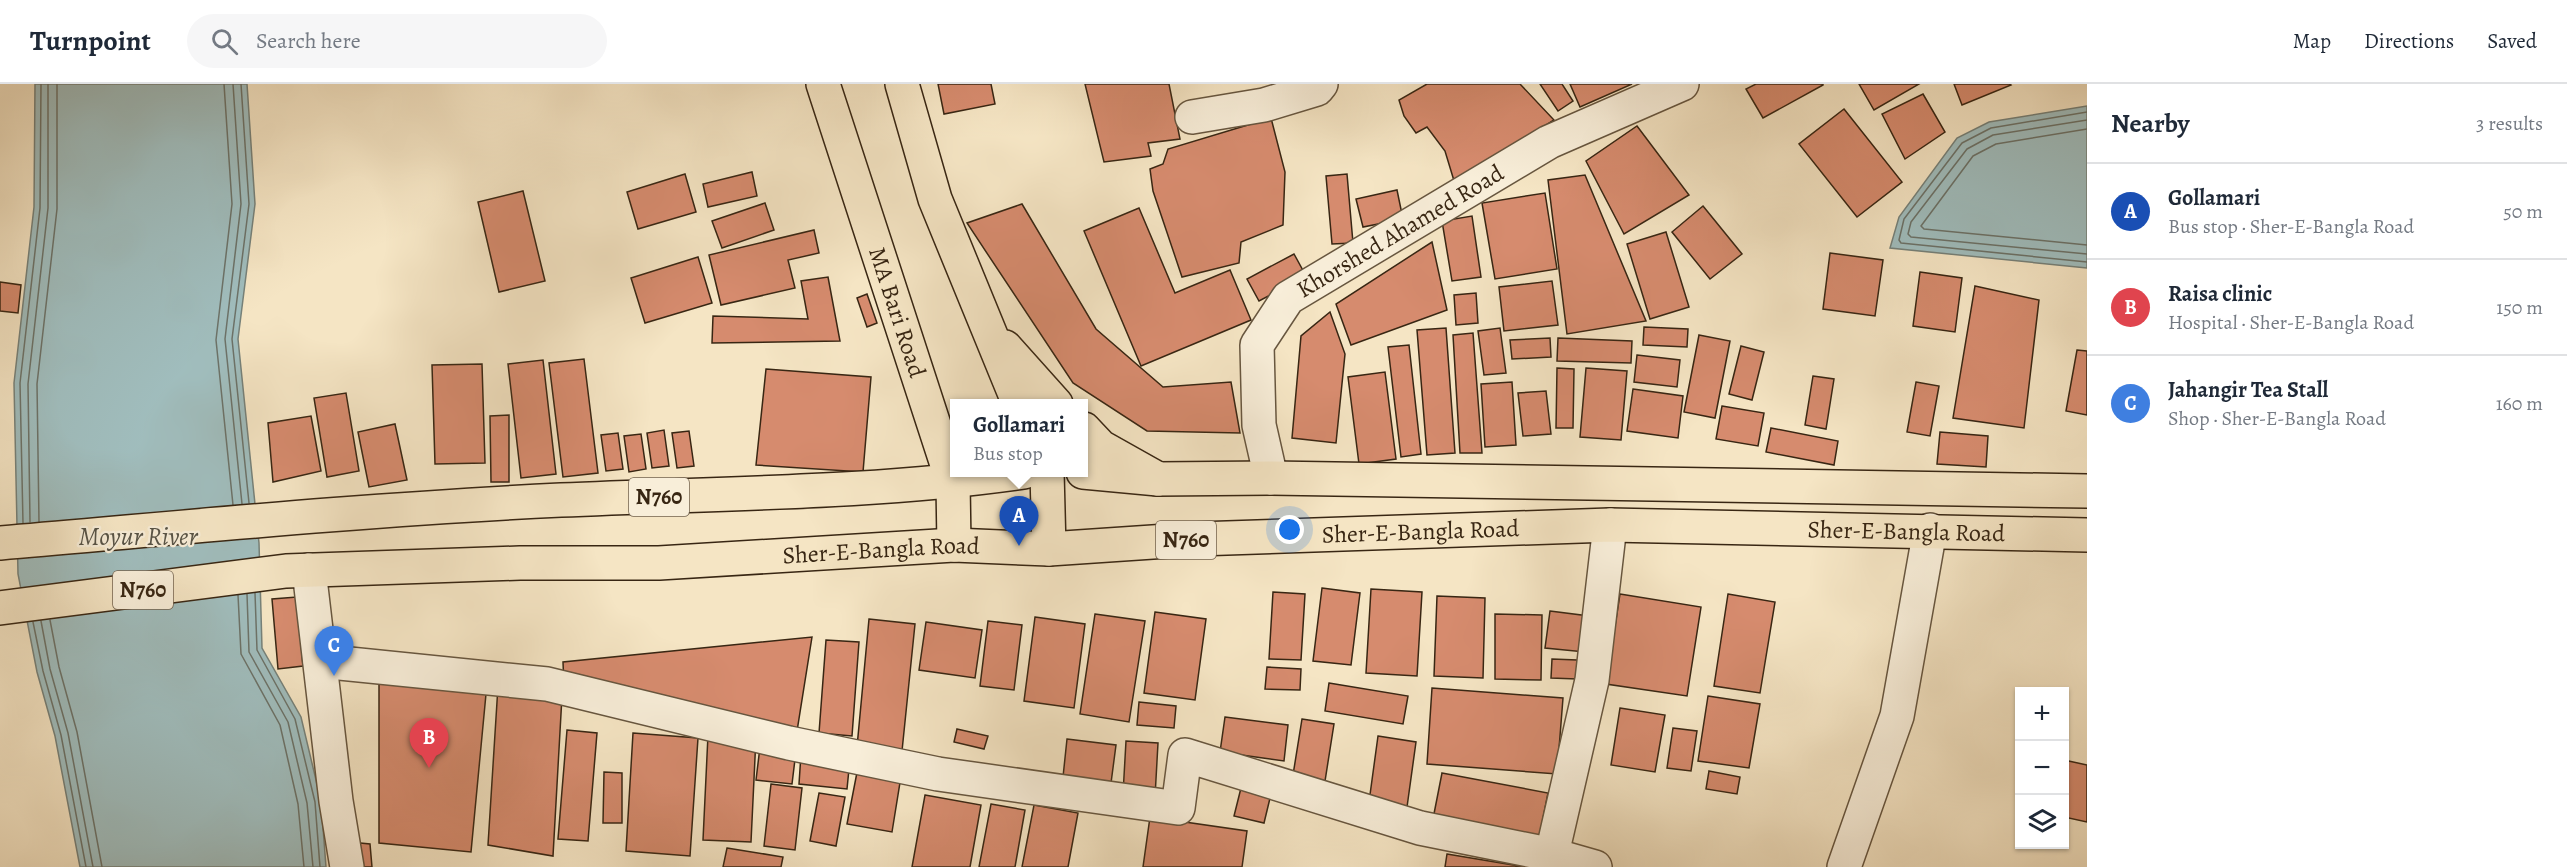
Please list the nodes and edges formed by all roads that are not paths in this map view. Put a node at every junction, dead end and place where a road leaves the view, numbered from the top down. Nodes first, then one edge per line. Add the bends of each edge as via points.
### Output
1 (823, 84) edge
2 (902, 84) edge
3 (1321, 84) edge
4 (1682, 84) edge
5 (1192, 117) dead end
6 (986, 326) junction
7 (1017, 399) edge
8 (1052, 399) edge
9 (1088, 434) edge
10 (1088, 472) edge
11 (950, 477) edge
12 (950, 477) edge
13 (991, 477) edge
14 (1047, 477) edge
15 (1271, 477) junction
16 (1158, 479) junction
17 (952, 483) junction
18 (1935, 488) junction
19 (2087, 491) edge
20 (1610, 525) junction
21 (1930, 530) junction
22 (2087, 535) edge
23 (0, 543) edge
24 (954, 545) junction
25 (1048, 549) junction
26 (298, 571) junction
27 (0, 608) edge
28 (320, 661) junction
29 (1551, 861) edge
30 (347, 867) edge
31 (1595, 867) edge
32 (1844, 867) edge

1 - 12 main road, MA Bari Road
2 - 6 main road via 935,200
3 - 5 street via 1317,89 1264,105
4 - 15 street, Khorshed Ahamed Road via 1549,142 1288,298 1257,345 1259,424
6 - 7 main road
6 - 8 main road
9 - 16 main road via 1101,447
10 - 16 main road, Sher-E-Bangla Road
11 - 17 main road, MA Bari Road
13 - 17 main road, N760
14 - 25 main road
15 - 16 main road, Sher-E-Bangla Road
15 - 18 main road, Sher-E-Bangla Road
17 - 23 main road, N760 via 559,501
17 - 24 main road, MA Bari Road
18 - 19 main road, Sher-E-Bangla Road
18 - 21 main road
20 - 21 main road, Sher-E-Bangla Road / N760
20 - 25 main road, Sher-E-Bangla Road / N760 via 1197,539
20 - 29 street via 1592,680
21 - 22 main road, Sher-E-Bangla Road / N760
21 - 32 street via 1897,716
24 - 25 main road, Sher-E-Bangla Road / N760
24 - 26 main road, Sher-E-Bangla Road / N760 via 659,563 520,563
26 - 27 main road, N760
26 - 28 street
28 - 29 street via 547,684 789,743 938,774 1178,808 1185,755 1420,828
28 - 30 street
29 - 31 street

